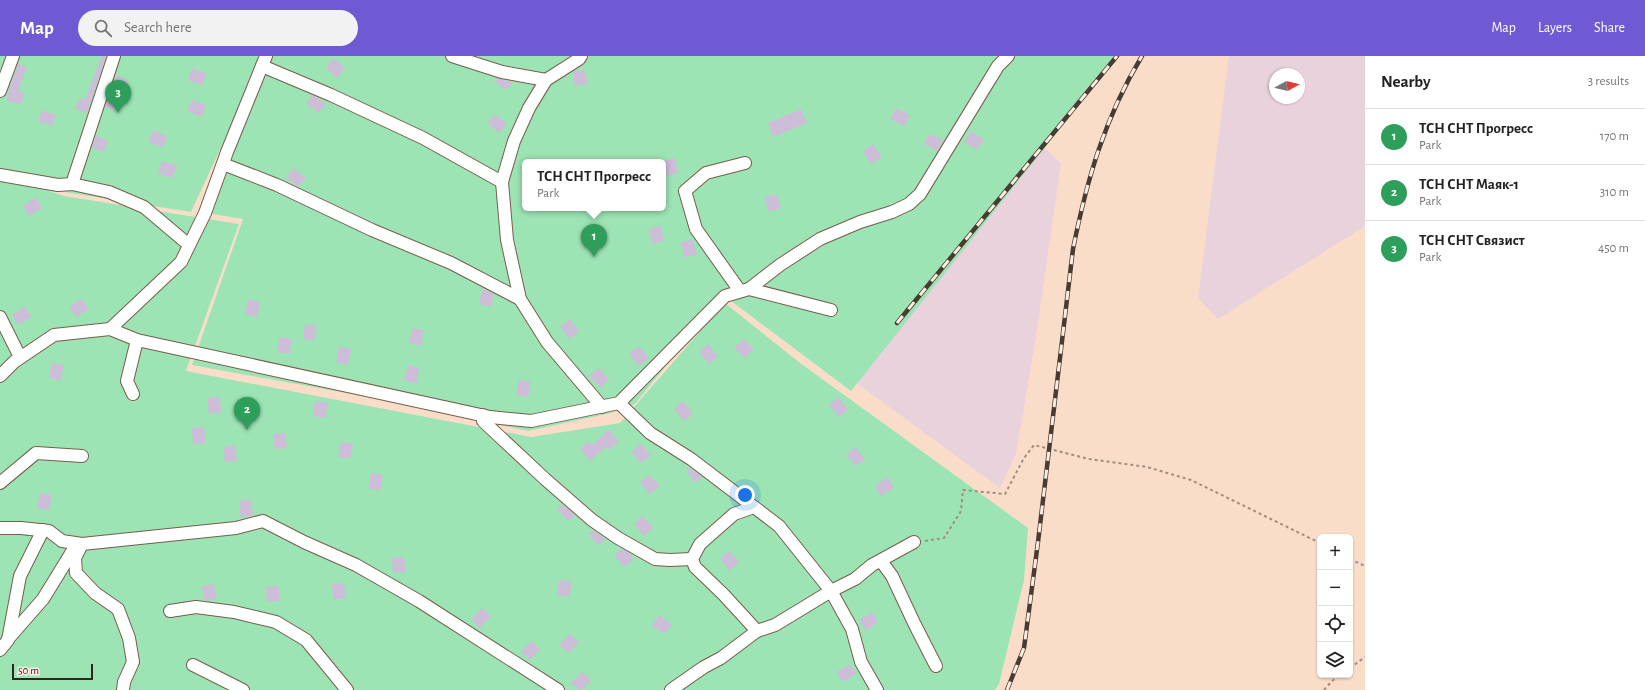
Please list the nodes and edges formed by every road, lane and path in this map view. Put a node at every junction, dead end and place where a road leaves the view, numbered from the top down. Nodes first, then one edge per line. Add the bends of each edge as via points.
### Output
1 (13, 56) edge
2 (114, 56) edge
3 (452, 56) edge
4 (581, 56) edge
5 (1008, 56) edge
6 (264, 61) edge
7 (546, 80) junction
8 (0, 91) edge
9 (745, 163) dead end
10 (223, 164) junction
11 (0, 175) edge
12 (502, 182) junction
13 (72, 184) junction
14 (189, 245) junction
15 (745, 290) junction
16 (520, 299) junction
17 (832, 310) dead end
18 (0, 318) edge
19 (110, 329) junction
20 (137, 340) junction
21 (20, 357) junction
22 (0, 376) edge
23 (133, 394) dead end
24 (619, 403) junction
25 (602, 407) junction
26 (483, 415) junction
27 (82, 456) dead end
28 (0, 483) edge
29 (754, 507) junction
30 (0, 528) edge
31 (43, 530) junction
32 (914, 542) joint
33 (1317, 542) edge
34 (80, 544) junction
35 (692, 559) junction
36 (1353, 560) edge
37 (881, 561) junction
38 (1365, 566) edge
39 (831, 591) junction
40 (170, 611) dead end
41 (757, 631) junction
42 (8, 640) junction
43 (0, 650) edge
44 (1365, 657) edge
45 (193, 665) dead end
46 (936, 666) dead end
47 (1353, 666) edge
48 (1336, 678) edge
49 (123, 690) edge
50 (243, 690) edge
51 (347, 690) edge
52 (558, 690) edge
53 (671, 690) edge
54 (877, 690) edge
55 (1324, 690) edge

1 - 8 street
2 - 13 street
3 - 7 street via 502,72
4 - 7 street via 579,60
5 - 15 street via 998,66 920,194 909,204 820,239
6 - 10 street
6 - 12 street via 423,138
7 - 12 street via 529,108 514,141
9 - 15 street via 706,173 685,191 696,229
10 - 14 street via 205,213
10 - 16 street via 277,185 372,230 451,263
11 - 13 street via 58,185
12 - 16 street via 507,240
13 - 14 street via 109,192 144,207
14 - 19 street via 180,262
15 - 17 street
15 - 24 street via 725,296
16 - 25 street via 547,342
18 - 21 street
19 - 20 street
19 - 21 street via 54,336
20 - 23 street via 127,381
20 - 26 street
21 - 22 street
24 - 25 street
24 - 29 street via 650,433 691,459
25 - 26 street via 531,421
26 - 35 street via 483,421 544,479 592,520 618,538 655,559
27 - 28 street via 36,454
29 - 35 street via 734,514 700,544
29 - 39 street via 779,526
30 - 31 street
31 - 34 street via 49,531 62,541
31 - 42 street via 20,576
32 - 33 path via 944,538 960,510 963,490 1005,494 1034,445 1089,459 1147,467 1191,480
32 - 37 street
34 - 42 street via 43,599
34 - 49 street via 75,558 76,573 95,593 118,609 129,638 133,662
34 - 52 street via 236,528 263,521 356,565 419,601
35 - 41 street via 694,567
36 - 38 path
37 - 39 street via 855,579
37 - 46 street via 892,576
39 - 41 street via 774,625
39 - 54 street via 852,628 861,662
40 - 51 street via 196,607 234,612 276,622 306,640
41 - 53 street via 722,658
42 - 43 street
44 - 47 path
45 - 50 street
48 - 55 path

